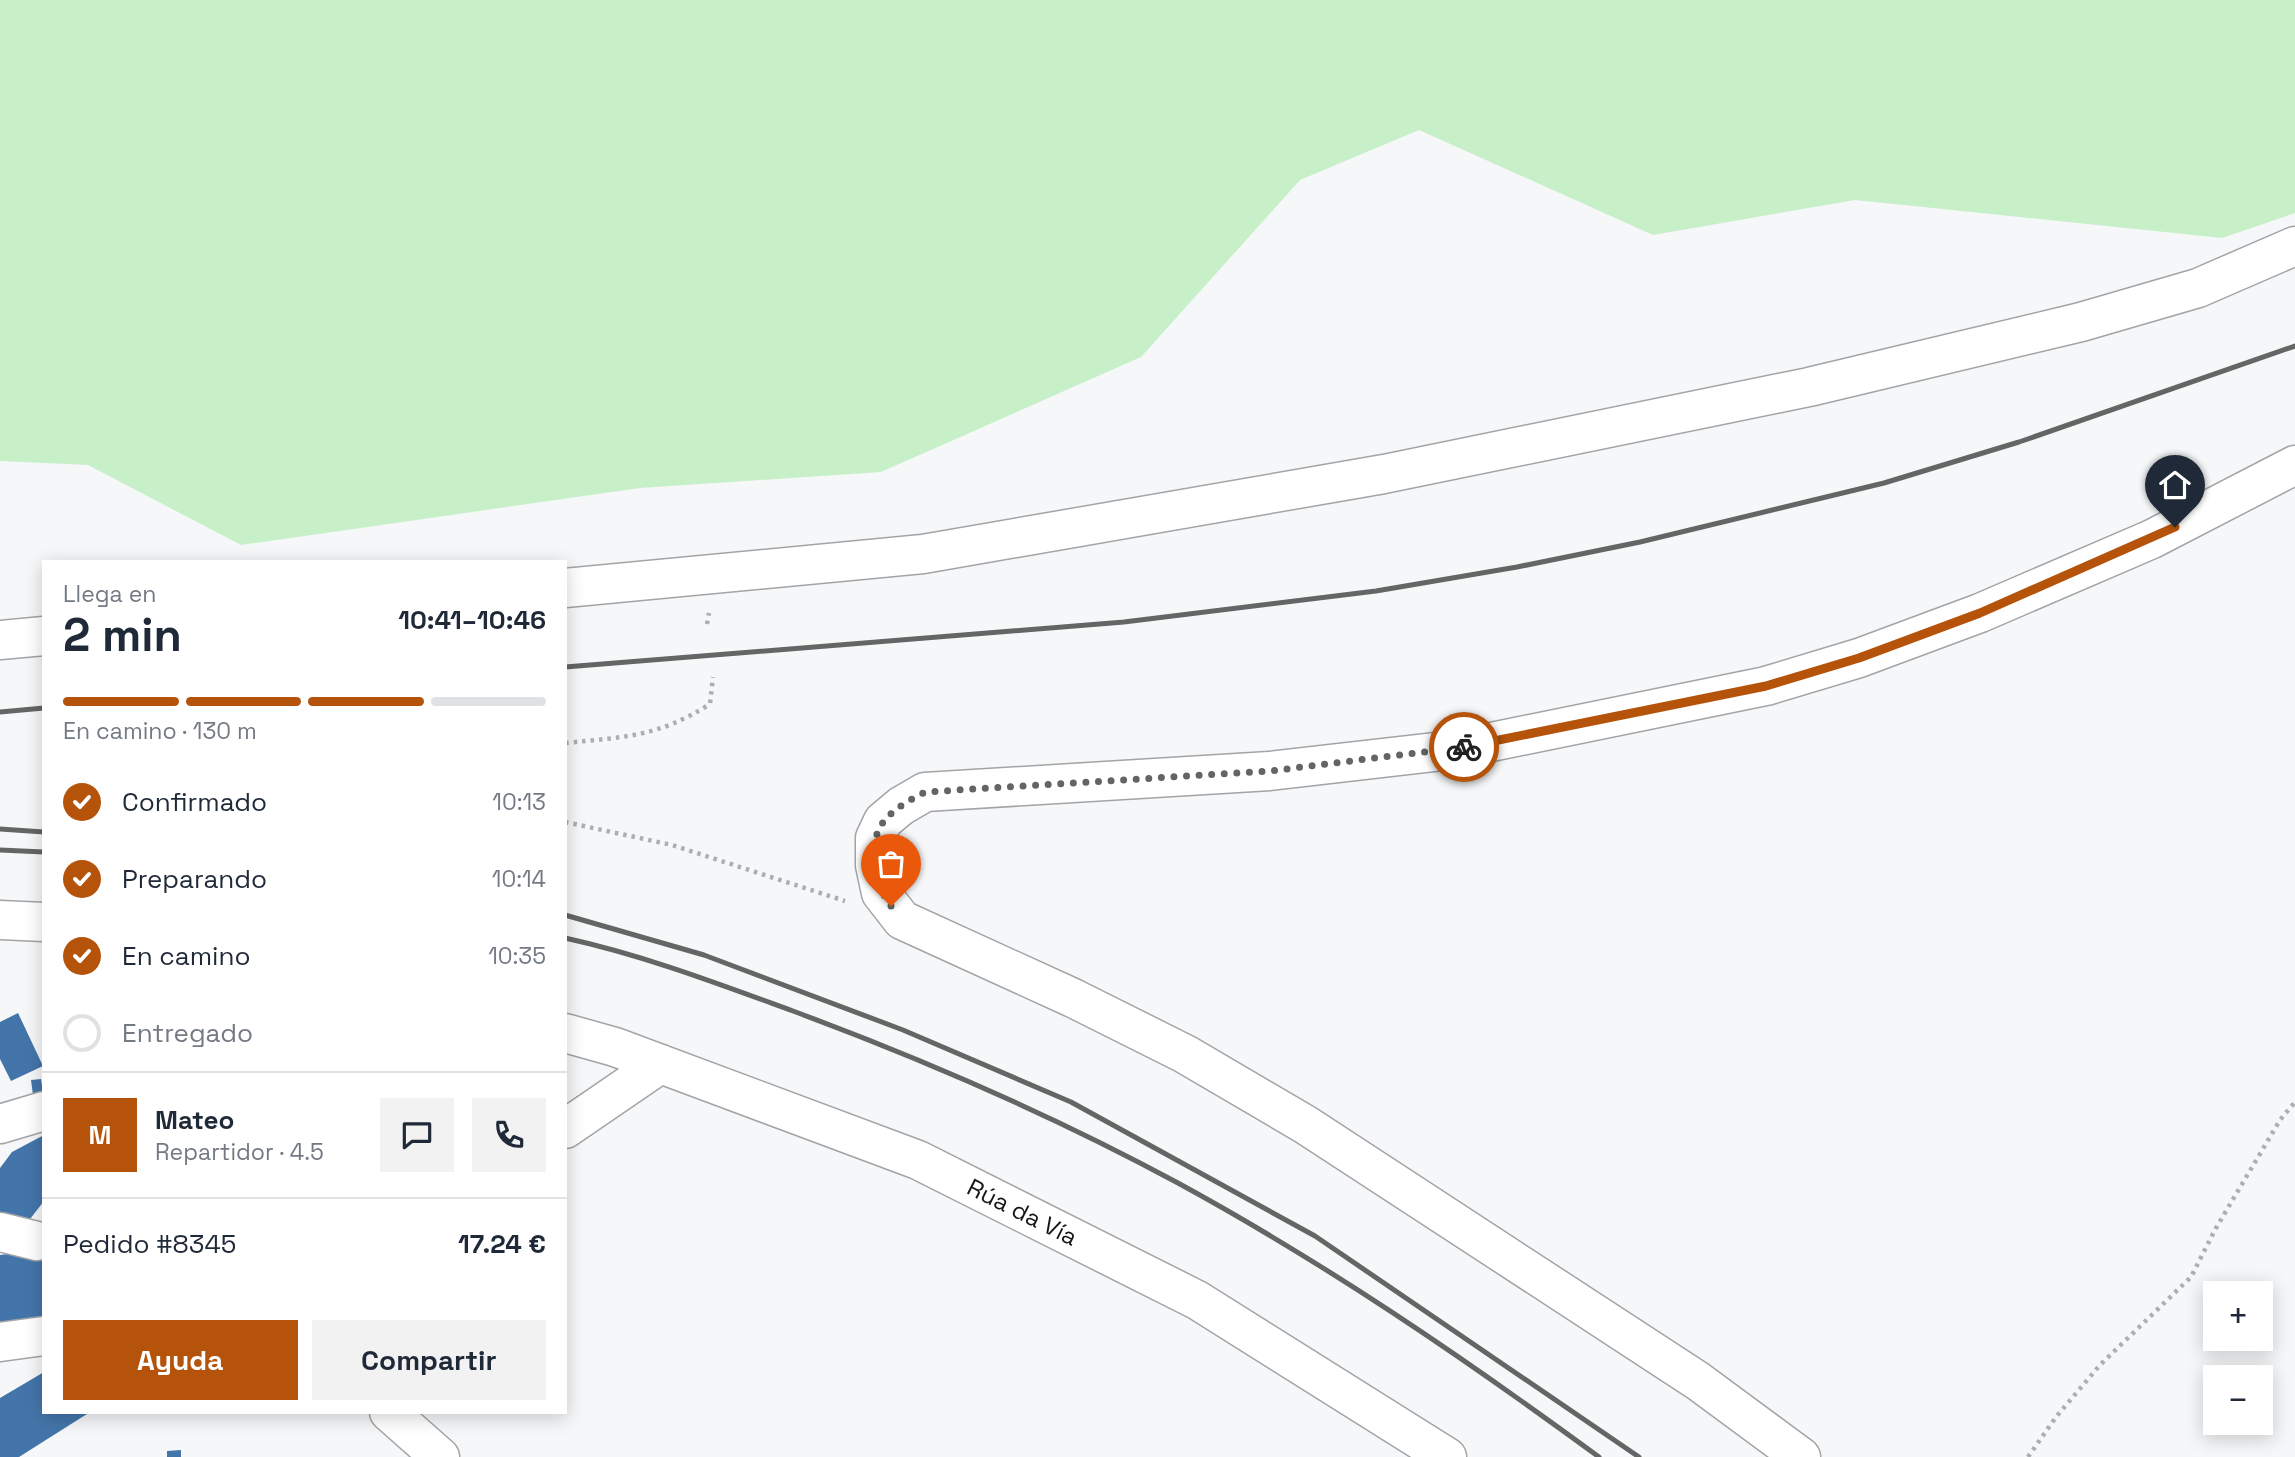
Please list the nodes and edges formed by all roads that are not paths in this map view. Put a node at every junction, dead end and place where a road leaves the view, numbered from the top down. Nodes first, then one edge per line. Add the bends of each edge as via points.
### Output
1 (2295, 246) edge
2 (2295, 465) edge
3 (567, 588) edge
4 (42, 636) edge
5 (0, 640) edge
6 (0, 920) edge
7 (42, 922) edge
8 (567, 1034) edge
9 (660, 1064) junction
10 (42, 1112) edge
11 (0, 1124) edge
12 (567, 1128) edge
13 (0, 1232) edge
14 (37, 1241) dead end
15 (42, 1336) edge
16 (0, 1342) edge
17 (391, 1414) edge
18 (440, 1457) edge
19 (1447, 1457) edge
20 (1801, 1457) edge

1 - 3 street via 2198,288 2081,322 1822,384 1532,445 923,554
2 - 20 street via 2152,539 1980,613 1859,658 1766,686 1452,750 1270,771 925,792 883,821 875,838 875,865 881,893 902,920 1172,1047 1307,1125 1698,1381
4 - 5 street
6 - 7 street
8 - 9 street, Rúa da Vía
9 - 12 street
9 - 19 street, Rúa da Vía via 918,1160 1197,1300
10 - 11 street
13 - 14 street
15 - 16 street
17 - 18 street

